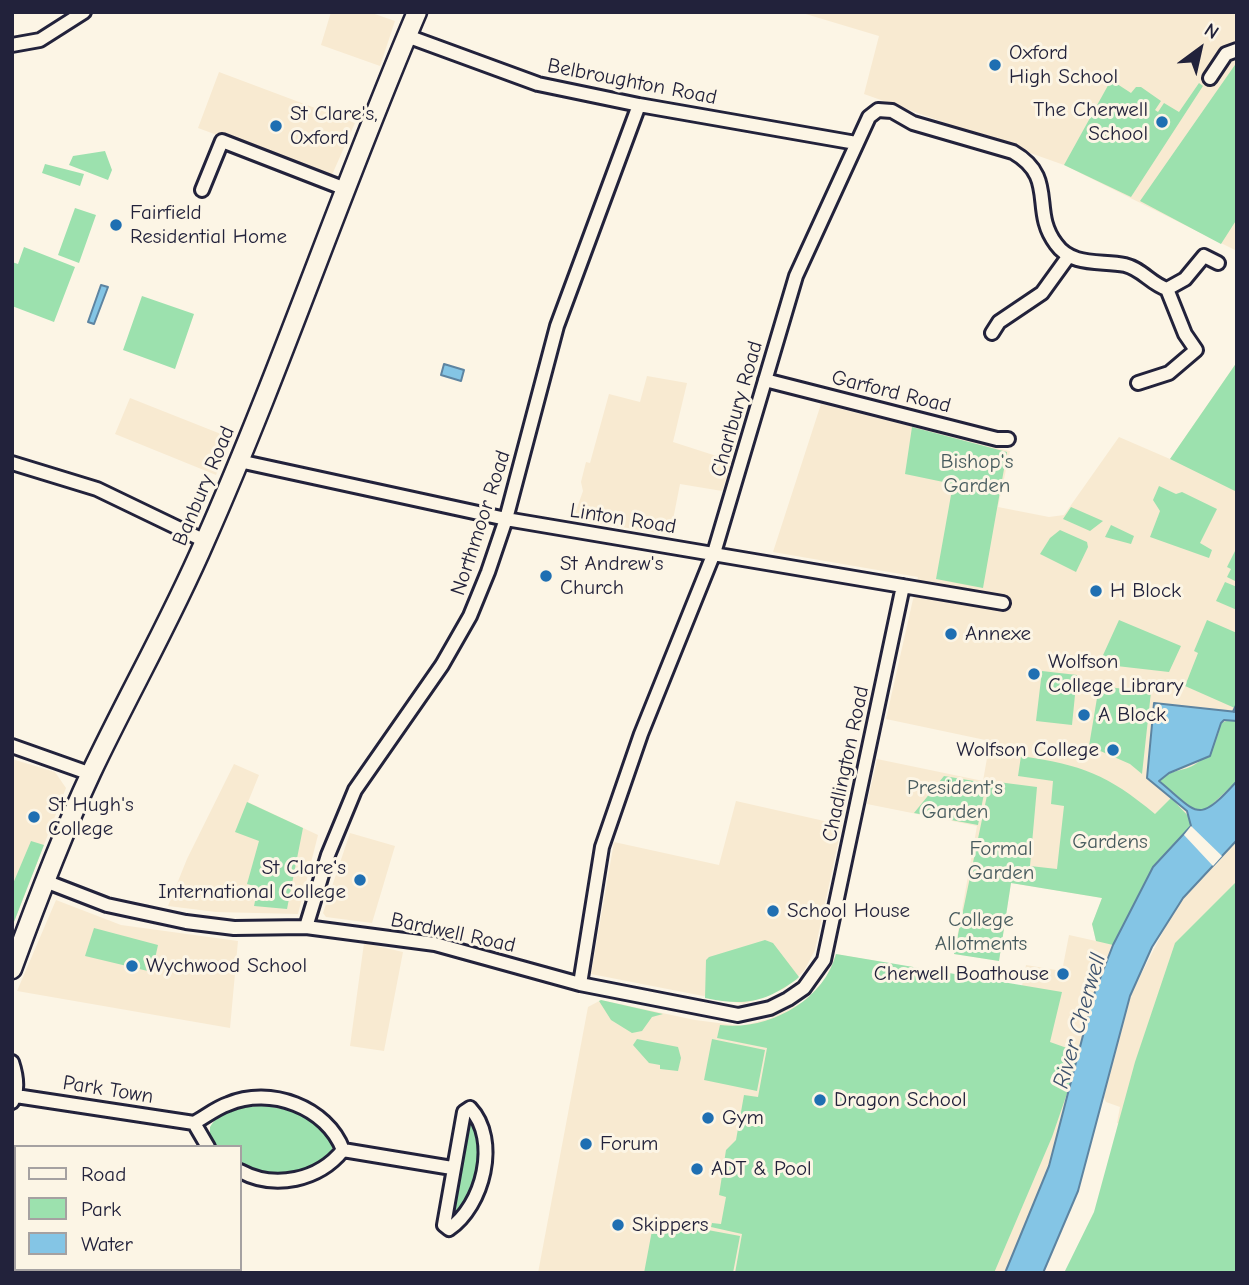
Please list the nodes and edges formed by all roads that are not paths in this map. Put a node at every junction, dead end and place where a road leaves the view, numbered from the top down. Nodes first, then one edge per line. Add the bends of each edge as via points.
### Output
1 (84, 12) edge
2 (417, 12) edge
3 (407, 36) junction
4 (12, 45) edge
5 (1237, 50) edge
6 (1210, 78) dead end
7 (639, 105) junction
8 (856, 144) junction
9 (343, 188) junction
10 (202, 190) dead end
11 (1068, 257) junction
12 (1218, 263) dead end
13 (1167, 289) junction
14 (992, 333) dead end
15 (765, 380) junction
16 (1138, 383) dead end
17 (1008, 439) dead end
18 (239, 461) junction
19 (12, 463) edge
20 (506, 519) junction
21 (205, 541) junction
22 (714, 553) junction
23 (903, 586) junction
24 (1003, 603) dead end
25 (12, 746) edge
26 (91, 774) junction
27 (44, 881) junction
28 (306, 927) junction
29 (827, 949) joint
30 (12, 969) edge
31 (580, 984) junction
32 (12, 1062) edge
33 (14, 1099) edge
34 (194, 1123) junction
35 (207, 1145) edge
36 (343, 1150) junction
37 (452, 1168) junction
38 (242, 1172) edge

1 - 4 street via 40,40
2 - 3 main road, Banbury Road
3 - 7 street, Belbroughton Road via 538,83
3 - 9 main road, Banbury Road
5 - 6 street via 1226,54
7 - 8 street, Belbroughton Road
7 - 20 street, Northmoor Road via 558,326
8 - 11 street, Charlbury Road via 869,117 878,110 1013,152 1037,172 1046,228
8 - 15 street, Charlbury Road via 796,276
9 - 10 street via 222,141
9 - 18 main road, Banbury Road
11 - 13 street via 1126,265
11 - 14 street via 1042,293 999,321
12 - 13 street via 1206,251 1185,279
13 - 16 street via 1196,350 1169,373
15 - 17 street, Garford Road
15 - 22 street, Charlbury Road
18 - 20 street, Linton Road
18 - 21 main road, Banbury Road
19 - 21 street via 97,489
20 - 22 street, Linton Road
20 - 28 street, Northmoor Road via 470,616 442,665 355,790 328,855
21 - 26 main road, Banbury Road
22 - 23 street, Linton Road
22 - 31 street, Charlbury Road via 641,734 602,847
23 - 24 street, Linton Road
23 - 29 street, Chadlington Road
25 - 26 street
26 - 27 main road, Banbury Road
27 - 28 street, Bardwell Road via 107,905 186,922 234,928
27 - 30 main road, Banbury Road
28 - 31 street, Bardwell Road via 435,944
29 - 31 street, Bardwell Road via 819,970 804,988 770,1008 738,1015
32 - 33 street, Park Town
33 - 34 street, Park Town
34 - 35 street
34 - 36 street via 229,1103 278,1100 306,1108 327,1122
36 - 37 street
36 - 38 street via 332,1164 306,1177 268,1180
37 - 37 street via 464,1111 470,1108 483,1136 484,1173 471,1203 449,1229 444,1225

